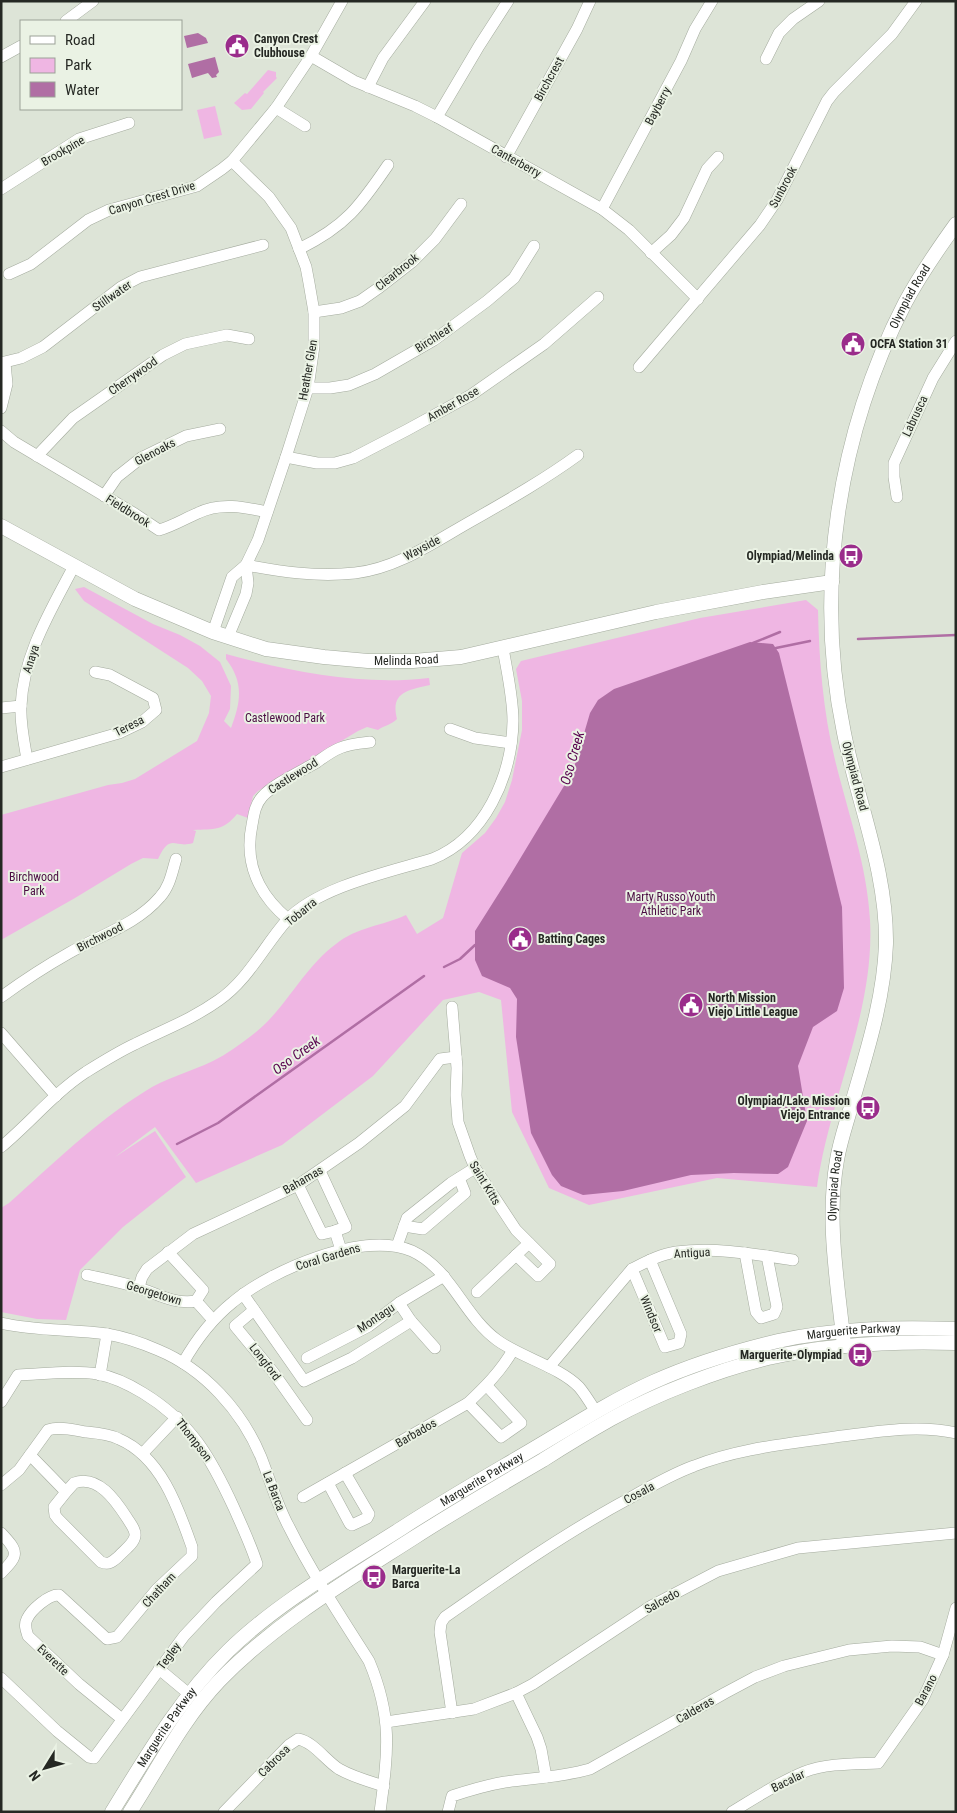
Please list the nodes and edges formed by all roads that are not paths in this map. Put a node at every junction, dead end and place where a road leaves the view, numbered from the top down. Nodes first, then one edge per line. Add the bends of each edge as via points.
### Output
1 (93, 1) edge
2 (342, 1) edge
3 (425, 1) edge
4 (508, 1) edge
5 (590, 1) edge
6 (712, 1) edge
7 (819, 1) edge
8 (916, 1) edge
9 (67, 20) edge
10 (20, 47) edge
11 (311, 56) junction
12 (1, 57) edge
13 (766, 59) dead end
14 (368, 87) junction
15 (276, 108) junction
16 (436, 117) junction
17 (128, 123) dead end
18 (305, 126) dead end
19 (506, 156) junction
20 (718, 157) dead end
21 (232, 161) junction
22 (388, 165) dead end
23 (1, 189) edge
24 (461, 204) dead end
25 (602, 209) junction
26 (956, 224) edge
27 (263, 245) dead end
28 (534, 246) dead end
29 (299, 249) junction
30 (651, 253) junction
31 (9, 274) dead end
32 (598, 297) dead end
33 (698, 299) junction
34 (314, 312) junction
35 (249, 339) dead end
36 (956, 340) edge
37 (3, 363) edge
38 (639, 367) dead end
39 (308, 388) junction
40 (1, 408) edge
41 (220, 429) dead end
42 (1, 431) edge
43 (578, 455) dead end
44 (37, 456) junction
45 (286, 457) junction
46 (104, 496) junction
47 (897, 497) dead end
48 (267, 512) junction
49 (1, 526) edge
50 (246, 565) junction
51 (74, 566) junction
52 (832, 582) junction
53 (230, 583) junction
54 (246, 586) junction
55 (213, 632) junction
56 (228, 637) junction
57 (503, 648) junction
58 (95, 672) dead end
59 (21, 706) junction
60 (1, 708) edge
61 (450, 729) dead end
62 (370, 742) dead end
63 (511, 743) junction
64 (27, 760) junction
65 (1, 767) edge
66 (176, 858) dead end
67 (288, 919) junction
68 (1, 997) edge
69 (452, 1007) dead end
70 (1, 1033) edge
71 (456, 1057) junction
72 (56, 1096) junction
73 (1, 1148) edge
74 (474, 1168) junction
75 (320, 1171) junction
76 (459, 1178) junction
77 (298, 1185) junction
78 (404, 1226) junction
79 (335, 1231) junction
80 (529, 1243) junction
81 (397, 1246) junction
82 (341, 1250) junction
83 (168, 1252) junction
84 (745, 1253) junction
85 (516, 1255) junction
86 (767, 1256) junction
87 (650, 1260) junction
88 (793, 1260) dead end
89 (632, 1269) junction
90 (87, 1275) dead end
91 (444, 1276) junction
92 (139, 1287) junction
93 (477, 1292) dead end
94 (243, 1294) junction
95 (196, 1301) junction
96 (399, 1303) junction
97 (254, 1310) junction
98 (213, 1320) junction
99 (411, 1320) junction
100 (1, 1323) edge
101 (956, 1329) edge
102 (107, 1334) junction
103 (348, 1336) junction
104 (844, 1339) junction
105 (956, 1343) edge
106 (435, 1348) dead end
107 (513, 1350) junction
108 (357, 1354) junction
109 (307, 1358) dead end
110 (289, 1360) junction
111 (183, 1363) junction
112 (549, 1367) junction
113 (273, 1372) junction
114 (100, 1374) junction
115 (487, 1386) junction
116 (1, 1402) edge
117 (468, 1404) junction
118 (596, 1412) junction
119 (177, 1417) junction
120 (307, 1420) dead end
121 (956, 1433) edge
122 (143, 1453) junction
123 (30, 1455) junction
124 (345, 1473) junction
125 (328, 1483) junction
126 (1, 1485) edge
127 (66, 1492) junction
128 (304, 1497) dead end
129 (1, 1533) edge
130 (956, 1533) edge
131 (256, 1564) joint
132 (1, 1573) edge
133 (319, 1581) junction
134 (55, 1594) joint
135 (328, 1594) junction
136 (956, 1608) edge
137 (943, 1655) junction
138 (159, 1669) junction
139 (1, 1678) edge
140 (516, 1693) junction
141 (189, 1694) junction
142 (452, 1713) junction
143 (122, 1719) junction
144 (386, 1722) junction
145 (878, 1763) joint
146 (546, 1777) junction
147 (384, 1786) junction
148 (112, 1812) edge
149 (130, 1812) edge
150 (224, 1812) edge
151 (380, 1812) edge
152 (448, 1812) edge
153 (732, 1812) edge

1 - 9 street
2 - 11 street, Canyon Crest Drive
3 - 14 street via 383,58
4 - 16 street
5 - 19 street, Birchcrest
6 - 25 street, Bayberry
7 - 13 street via 780,33
8 - 33 street, Sunbrook via 892,34 827,101 770,211
10 - 12 street
11 - 14 street, Canterberry
11 - 15 street, Canyon Crest Drive
14 - 16 street, Canterberry
15 - 18 street
15 - 21 street, Canyon Crest Drive
16 - 19 street, Canterberry
17 - 23 street, Brookpine via 79,139
19 - 25 street, Canterberry
20 - 30 street via 707,169 684,218
21 - 29 street, Heather Glen via 250,176 281,212
21 - 31 street, Canyon Crest Drive via 197,186 109,210 88,220 31,264
22 - 29 street via 348,218 328,234
24 - 34 street, Clearbrook via 435,239 380,287 348,306
25 - 30 street, Canterberry
26 - 52 main road, Olympiad Road via 906,303 879,363 852,438 839,507
27 - 37 street, Stillwater via 140,276 43,347
28 - 39 street, Birchleaf via 514,278 434,340 349,385
29 - 34 street, Heather Glen via 306,267
30 - 33 street, Canterberry
32 - 45 street, Amber Rose via 544,344 471,395 353,458 317,463
33 - 38 street, Sunbrook
34 - 39 street, Heather Glen via 314,346
35 - 44 street, Cherrywood via 227,335 185,344 163,355 73,418
36 - 47 street, Labrusca via 933,378 894,463
37 - 40 street via 7,384
39 - 45 street, Heather Glen
41 - 46 street, Glenoaks via 186,436 141,458 117,477
42 - 44 street, Fieldbrook
43 - 50 street, Wayside via 552,474 392,564 356,573 326,574 292,573
44 - 46 street, Fieldbrook
45 - 48 street, Heather Glen
46 - 48 street, Fieldbrook via 158,530 199,512 220,507
48 - 50 street, Heather Glen
49 - 51 main road, Melinda Road
50 - 53 street, Heather Glen
50 - 54 street
51 - 55 main road, Melinda Road via 135,599
51 - 59 street, Anaya via 43,625 26,668
52 - 57 main road, Melinda Road via 656,612
52 - 104 main road, Olympiad Road via 833,647 839,709 880,874 886,925 884,974 878,1008 840,1148 834,1183 832,1223
53 - 54 street
53 - 55 street, Heather Glen
54 - 56 street via 240,612
55 - 56 main road, Melinda Road
56 - 57 main road, Melinda Road via 266,649 368,661 461,657
57 - 63 street, Tobarra via 511,697
58 - 64 street, Teresa via 110,675 153,698 156,710 142,722 119,733
59 - 60 street
59 - 64 street, Anaya
61 - 63 street via 475,738
62 - 67 street, Castlewood via 340,747 274,787 255,808 249,836 254,873 274,908
63 - 67 street, Tobarra via 497,794 478,824 459,844 446,854 321,896
64 - 65 street
66 - 68 street, Birchwood via 170,883 145,911 69,953
67 - 72 street, Tobarra via 243,978 221,998 196,1016 107,1059
69 - 71 street, Saint Kitts
70 - 72 street
71 - 74 street, Saint Kitts via 458,1122
71 - 75 street, Bahamas via 440,1059 405,1106
72 - 73 street, Tobarra
74 - 76 street
74 - 80 street, Saint Kitts via 516,1230
75 - 77 street, Bahamas
75 - 79 street via 346,1227
76 - 78 street via 406,1218
76 - 78 street via 466,1193 423,1229
77 - 79 street via 322,1234
77 - 83 street, Bahamas via 193,1234
78 - 81 street
79 - 82 street
80 - 85 street
80 - 85 street, Saint Kitts via 550,1264 538,1276
81 - 82 street, Coral Gardens via 382,1244
81 - 91 street, Coral Gardens via 434,1265
82 - 94 street, Coral Gardens via 277,1274
83 - 92 street, Bahamas via 147,1269
83 - 95 street via 203,1290
84 - 86 street, Antigua
84 - 86 street via 756,1312 762,1318 774,1314 777,1307
84 - 87 street, Antigua via 675,1252
85 - 93 street
86 - 88 street, Antigua
87 - 89 street, Antigua
87 - 89 street, Windsor via 682,1334 679,1343 666,1348
89 - 112 street, Antigua
90 - 92 street, Georgetown
91 - 96 street, Montagu
91 - 107 street, Coral Gardens via 475,1320
92 - 95 street, Georgetown via 185,1303
94 - 97 street
94 - 98 street, Coral Gardens
95 - 98 street, Georgetown
96 - 99 street
96 - 103 street, Montagu via 369,1326
97 - 110 street
97 - 113 street, Longford via 235,1326
98 - 111 street, Coral Gardens
99 - 106 street
99 - 108 street
100 - 102 street, La Barca via 22,1328
101 - 104 main road, Marguerite Parkway via 909,1328
102 - 111 street, La Barca via 159,1350
102 - 114 street
103 - 108 street
103 - 109 street, Montagu
104 - 105 main road, Marguerite Parkway
104 - 118 main road, Marguerite Parkway via 781,1341 742,1351 653,1382
104 - 135 main road, Marguerite Parkway via 734,1368 677,1388 613,1418 467,1504
107 - 112 street, Coral Gardens
107 - 115 street, Barbados
108 - 110 street via 304,1381
110 - 113 street
111 - 133 street, La Barca via 216,1390 251,1436 282,1513
112 - 118 street, Coral Gardens via 579,1387
113 - 120 street, Longford
114 - 116 street, Thompson via 18,1375
114 - 119 street, Thompson via 132,1386
115 - 117 street, Barbados
115 - 117 street via 521,1423 501,1437
117 - 124 street, Barbados
118 - 133 main road, Marguerite Parkway via 451,1496
119 - 122 street
119 - 131 street, Thompson via 216,1468
121 - 142 street, Cosala via 938,1429 882,1430 726,1456 694,1465 590,1519 445,1617 440,1632
122 - 123 street via 109,1435 61,1428 48,1430
122 - 134 street, Chatham via 176,1505 192,1546 192,1556 112,1639 104,1636 63,1597
123 - 126 street via 19,1470
123 - 127 street
124 - 125 street, Barbados
124 - 125 street via 369,1514 367,1518 350,1524
125 - 128 street, Barbados
127 - 127 street via 54,1507 55,1515 101,1562 113,1562 135,1535 118,1503 101,1487 86,1481 74,1482
129 - 132 street via 15,1551 14,1559
130 - 140 street, Salcedo via 798,1548 718,1571 651,1606
131 - 138 street, Tegley via 184,1636
133 - 135 street, La Barca
133 - 141 main road, Marguerite Parkway via 229,1650
134 - 143 street, Everette via 27,1619 25,1628 28,1636
135 - 144 street, La Barca via 369,1661
135 - 149 main road, Marguerite Parkway via 272,1632 213,1688 182,1727
136 - 137 street, Barano
137 - 145 street, Barano via 923,1699
137 - 146 street, Calderas via 920,1647 892,1646 849,1650 784,1666 725,1693 590,1769
138 - 141 street
138 - 143 street, Tegley
139 - 143 street, Tegley via 89,1757 94,1758
140 - 142 street, Salcedo via 474,1709
140 - 146 street via 537,1737
141 - 148 main road, Marguerite Parkway
142 - 144 street, Salcedo
144 - 147 street, La Barca via 388,1750
145 - 153 street, Bacalar via 846,1764 805,1772
146 - 152 street, Calderas via 504,1782 452,1796
147 - 150 street, Cabrosa via 338,1768 306,1741 298,1739
147 - 151 street, La Barca

